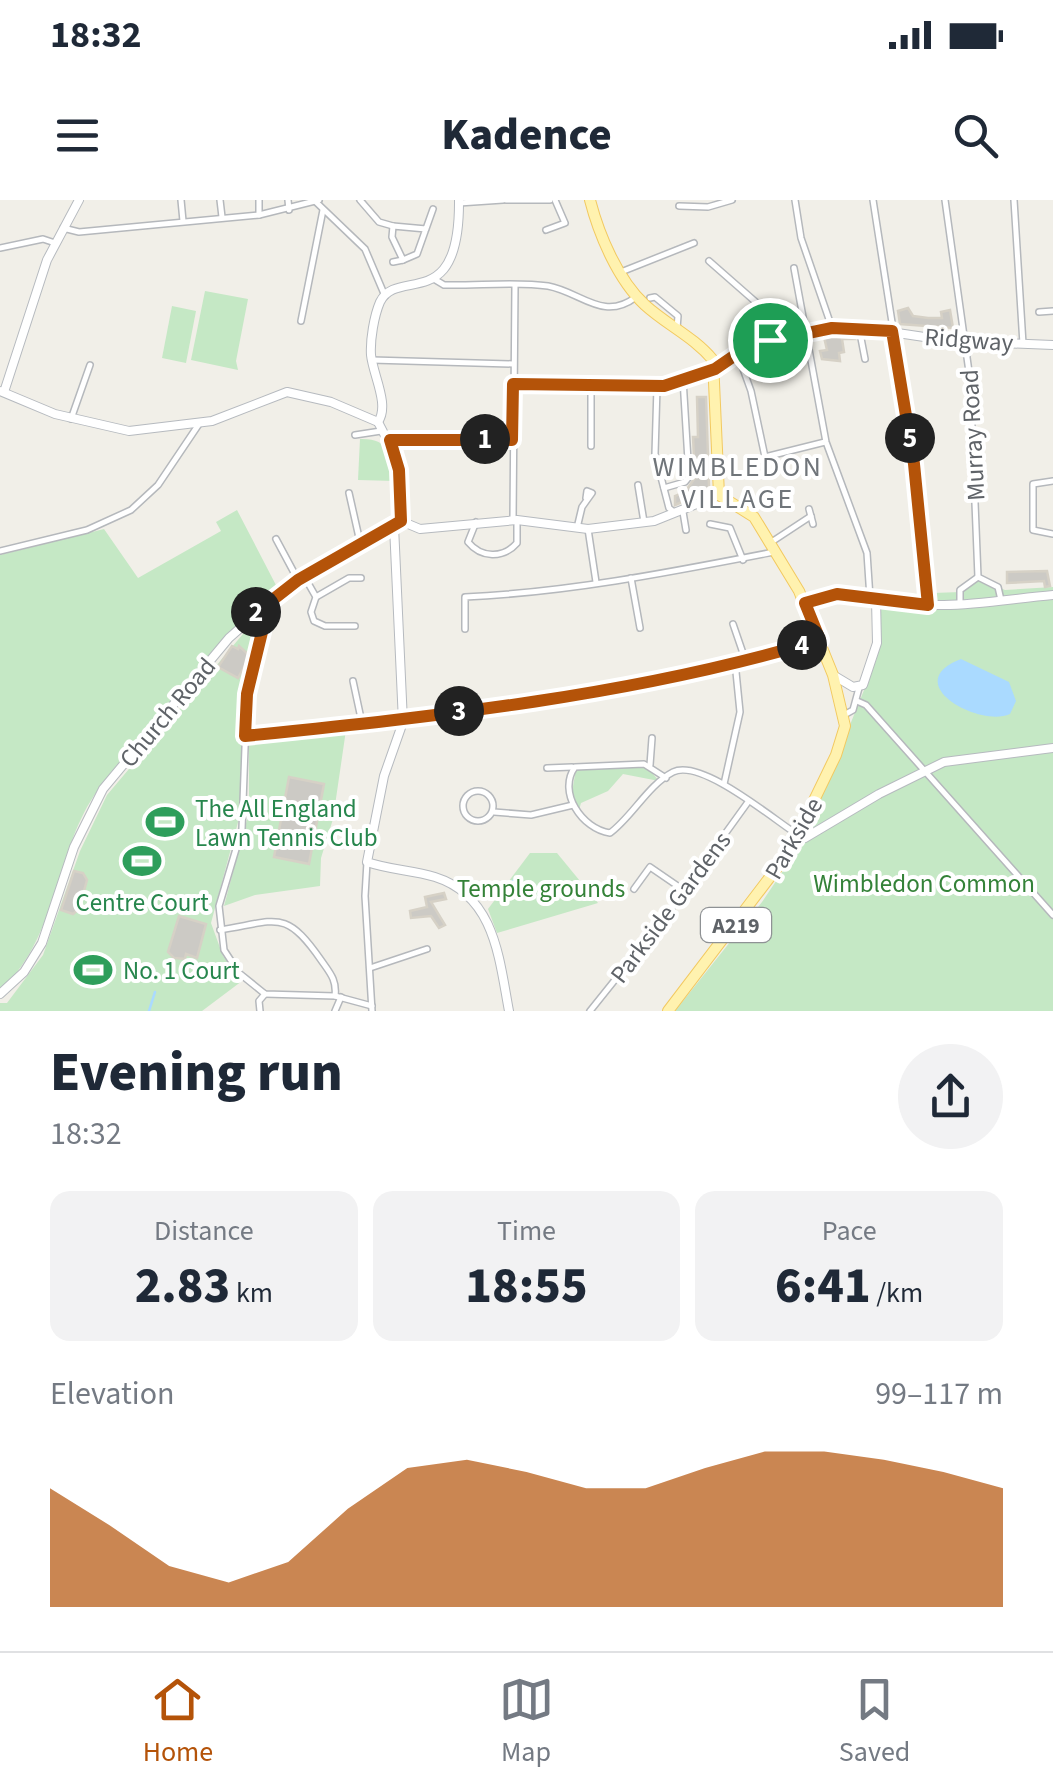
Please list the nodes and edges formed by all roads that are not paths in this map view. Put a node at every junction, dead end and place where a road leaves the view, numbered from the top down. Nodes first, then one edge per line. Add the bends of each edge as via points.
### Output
1 (78, 200) edge
2 (182, 200) edge
3 (220, 200) edge
4 (259, 200) edge
5 (288, 200) edge
6 (360, 200) edge
7 (504, 200) edge
8 (552, 200) edge
9 (590, 200) edge
10 (732, 200) edge
11 (795, 200) edge
12 (872, 200) edge
13 (946, 200) edge
14 (1014, 200) edge
15 (318, 201) edge
16 (460, 201) edge
17 (679, 206) dead end
18 (432, 209) dead end
19 (289, 210) junction
20 (323, 210) junction
21 (259, 215) junction
22 (222, 218) junction
23 (183, 221) junction
24 (393, 226) junction
25 (64, 228) junction
26 (426, 229) junction
27 (545, 230) dead end
28 (55, 243) junction
29 (694, 244) dead end
30 (0, 248) edge
31 (403, 260) junction
32 (709, 261) dead end
33 (393, 262) dead end
34 (794, 268) dead end
35 (621, 272) junction
36 (434, 279) junction
37 (515, 286) junction
38 (385, 296) junction
39 (636, 297) junction
40 (650, 298) dead end
41 (1053, 311) edge
42 (1039, 312) dead end
43 (300, 320) dead end
44 (677, 328) junction
45 (832, 328) junction
46 (859, 328) junction
47 (892, 331) junction
48 (806, 332) junction
49 (773, 339) junction
50 (966, 342) junction
51 (1023, 344) junction
52 (1053, 346) edge
53 (737, 352) junction
54 (865, 359) dead end
55 (372, 360) junction
56 (90, 364) dead end
57 (514, 364) junction
58 (715, 369) junction
59 (774, 376) dead end
60 (684, 379) junction
61 (513, 384) junction
62 (592, 385) junction
63 (657, 386) junction
64 (2, 391) edge
65 (71, 419) junction
66 (199, 424) junction
67 (379, 426) junction
68 (355, 435) dead end
69 (390, 440) junction
70 (512, 440) junction
71 (826, 442) junction
72 (591, 446) dead end
73 (1053, 481) edge
74 (638, 485) dead end
75 (664, 488) junction
76 (349, 493) dead end
77 (719, 496) junction
78 (586, 498) dead end
79 (680, 512) junction
80 (515, 520) junction
81 (476, 521) junction
82 (645, 523) junction
83 (397, 524) junction
84 (710, 524) dead end
85 (814, 524) dead end
86 (577, 528) junction
87 (588, 528) junction
88 (686, 530) dead end
89 (1053, 534) edge
90 (276, 539) dead end
91 (360, 542) junction
92 (773, 547) junction
93 (0, 551) edge
94 (746, 559) junction
95 (358, 575) dead end
96 (978, 577) junction
97 (301, 578) junction
98 (631, 578) junction
99 (596, 582) junction
100 (1053, 595) edge
101 (316, 596) junction
102 (873, 599) junction
103 (1001, 600) junction
104 (805, 603) junction
105 (960, 604) junction
106 (928, 605) junction
107 (268, 610) dead end
108 (248, 619) junction
109 (352, 622) dead end
110 (733, 624) dead end
111 (640, 628) dead end
112 (262, 630) junction
113 (465, 630) dead end
114 (820, 640) junction
115 (745, 659) junction
116 (735, 662) junction
117 (833, 675) junction
118 (353, 681) dead end
119 (859, 688) junction
120 (857, 701) junction
121 (844, 715) junction
122 (403, 718) junction
123 (362, 723) junction
124 (245, 736) junction
125 (652, 738) dead end
126 (1053, 748) edge
127 (650, 765) junction
128 (576, 767) junction
129 (547, 768) dead end
130 (924, 771) junction
131 (666, 778) junction
132 (724, 784) junction
133 (748, 802) junction
134 (573, 805) junction
135 (494, 812) junction
136 (798, 835) junction
137 (367, 862) junction
138 (634, 889) dead end
139 (684, 892) junction
140 (1053, 915) edge
141 (220, 930) junction
142 (427, 949) dead end
143 (370, 968) junction
144 (0, 994) edge
145 (266, 994) junction
146 (338, 996) junction
147 (372, 1008) edge
148 (260, 1011) edge
149 (335, 1011) edge
150 (508, 1011) edge
151 (590, 1011) edge
152 (668, 1011) edge

1 - 25 street
2 - 23 street
3 - 22 street
4 - 21 street
5 - 19 street
6 - 24 street via 379,222
7 - 8 street
7 - 16 street
8 - 27 street via 565,223
9 - 35 main road
10 - 17 street
11 - 45 street
12 - 47 street
13 - 50 street, Murray Road
14 - 51 street
15 - 19 street
15 - 20 street
16 - 36 street via 456,244
18 - 26 street
19 - 21 street
20 - 38 street via 364,249
20 - 43 street
21 - 22 street
22 - 23 street
23 - 25 street
24 - 26 street
24 - 31 street
25 - 28 street
26 - 31 street via 417,254
28 - 30 street via 43,239
28 - 64 street
29 - 35 street
31 - 33 street
32 - 49 street via 758,304
34 - 48 street
35 - 39 main road
36 - 37 street via 444,285
36 - 38 street
37 - 39 street via 549,286 604,307
37 - 57 street
38 - 55 street
39 - 44 main road
40 - 44 street via 678,316
41 - 42 street
44 - 58 main road via 702,347
45 - 46 street, Ridgway
45 - 48 street, Ridgway
46 - 47 street, Ridgway
46 - 54 street
47 - 50 street, Ridgway
47 - 106 street
48 - 49 street, Ridgway
48 - 71 street
49 - 53 street, Ridgway
49 - 59 street via 784,371
50 - 51 street, Ridgway
50 - 96 street, Murray Road
51 - 52 street, Ridgway
53 - 58 street, Ridgway
53 - 71 street via 764,456
55 - 57 street
55 - 67 street via 383,412
56 - 65 street
57 - 61 street
58 - 60 street
58 - 77 main road
60 - 63 street
60 - 75 street via 689,478
61 - 62 street
61 - 70 street
62 - 63 street
62 - 72 street
63 - 75 street via 655,454
64 - 65 street
65 - 66 street via 129,431
66 - 67 street via 288,392 331,402
66 - 93 street via 158,485 131,510 87,530
67 - 68 street
67 - 69 street
69 - 70 street
69 - 83 street via 399,470
70 - 80 street
71 - 102 street via 867,553
73 - 89 street via 1034,479 1032,530
74 - 82 street
75 - 79 street via 670,508
76 - 91 street
77 - 79 street
77 - 92 main road, A219 via 751,514
78 - 86 street
79 - 82 street
79 - 88 street
80 - 81 street
80 - 81 street via 514,547 494,554 468,542
80 - 86 street
81 - 83 street via 420,530
82 - 87 street
83 - 91 street, Church Road
83 - 122 street
84 - 94 street via 730,528
85 - 92 street via 810,512
86 - 87 street
87 - 99 street
90 - 97 street via 278,552
91 - 97 street, Church Road
92 - 94 street
92 - 104 main road, A219
94 - 98 street
95 - 101 street
96 - 103 street via 998,587
96 - 105 street via 960,590
97 - 101 street
97 - 108 street, Church Road
98 - 99 street
98 - 111 street
99 - 113 street via 530,594 465,594
100 - 103 street
101 - 109 street via 311,612 317,623
102 - 104 street via 835,594
102 - 106 street
102 - 119 street via 877,643
103 - 105 street
104 - 114 main road, A219
105 - 106 street
107 - 112 street
108 - 112 street
108 - 144 street, Church Road via 103,788 74,847 42,944
110 - 115 street
112 - 124 street
114 - 115 street
114 - 117 main road, Parkside / A219
115 - 116 street
116 - 122 street via 597,693
116 - 132 street via 740,712
117 - 119 street
117 - 121 main road, Parkside / A219
118 - 123 street
119 - 120 street
120 - 121 street
120 - 130 street
121 - 136 main road, Parkside / A219 via 841,743
122 - 123 street
122 - 137 street
123 - 124 street
124 - 141 street via 242,828 219,906
125 - 127 street
126 - 130 street via 962,757
127 - 128 street
127 - 131 street
128 - 129 street
128 - 134 street via 569,784
130 - 136 street via 804,838
130 - 140 street
131 - 132 street via 689,770
131 - 134 street via 610,833 595,828
132 - 133 street
133 - 136 street
133 - 139 street, Parkside Gardens
134 - 135 street via 530,815
135 - 135 street via 478,790 463,810 468,818
136 - 152 main road, Parkside / A219
137 - 143 street
137 - 150 street via 444,880 475,903 492,932
138 - 139 street via 650,867
139 - 151 street, Parkside Gardens
141 - 145 street via 231,962
141 - 146 street via 290,924 333,977
142 - 143 street
143 - 147 street
145 - 146 street
145 - 148 street via 258,1001
146 - 147 street
146 - 149 street

